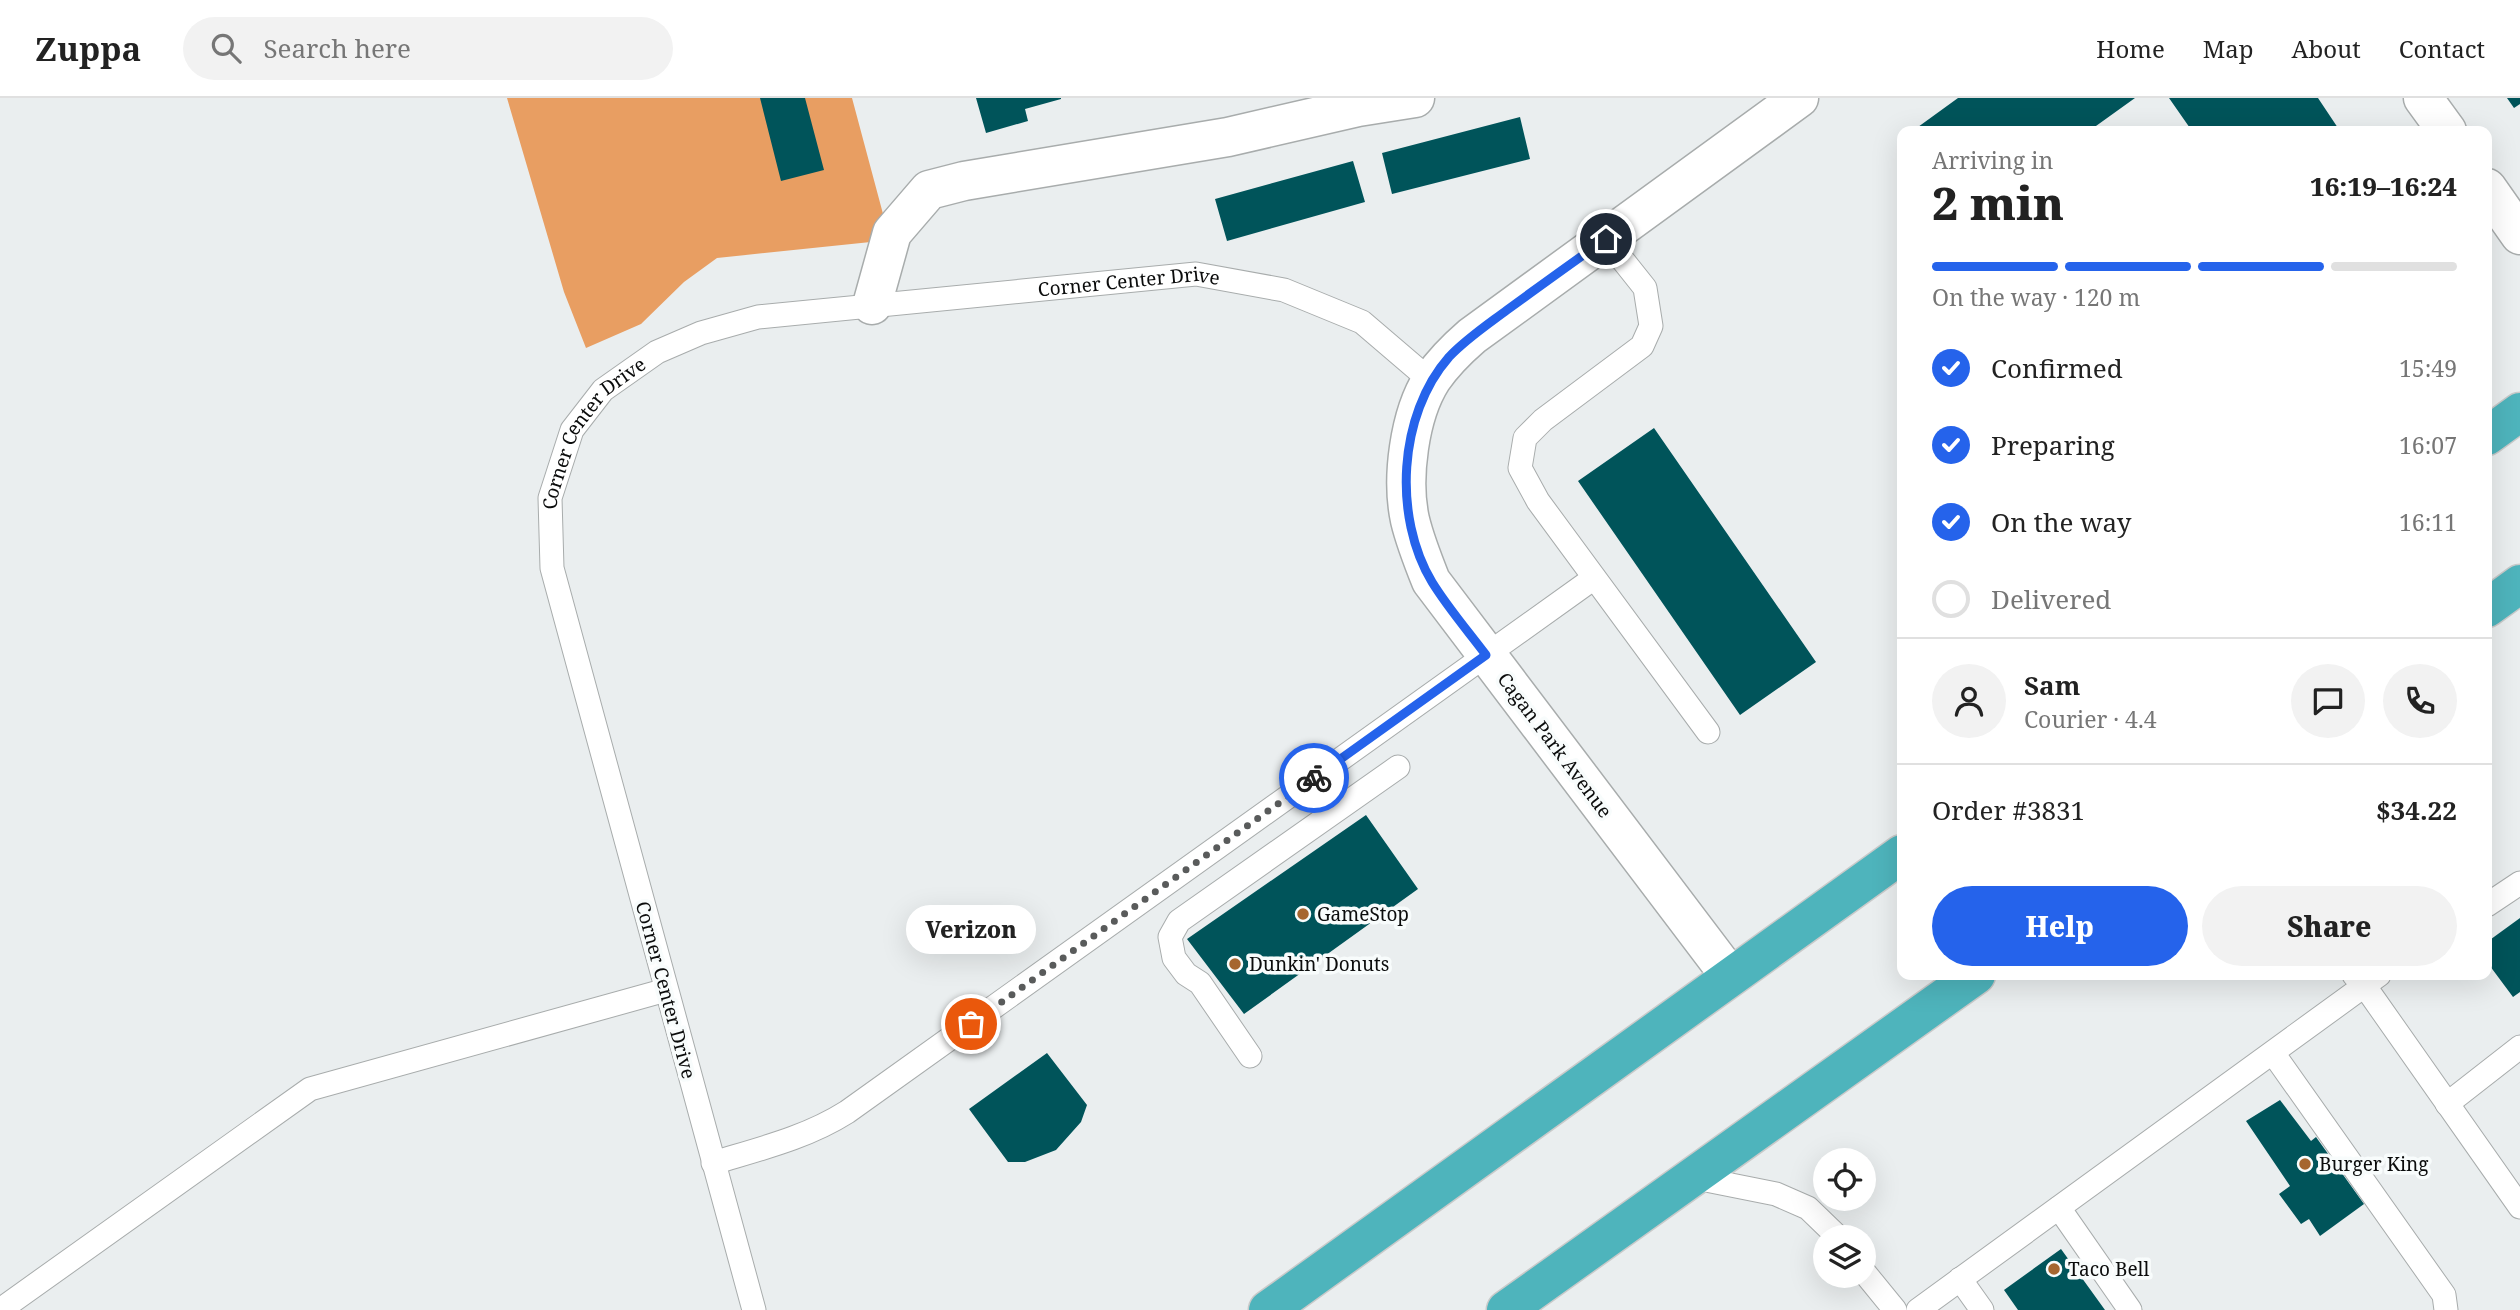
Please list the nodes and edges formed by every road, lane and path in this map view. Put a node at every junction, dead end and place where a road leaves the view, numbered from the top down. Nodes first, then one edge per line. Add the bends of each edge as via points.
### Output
1 (1415, 98) edge
2 (1799, 98) edge
3 (2423, 98) edge
4 (2443, 126) edge
5 (2492, 195) edge
6 (2520, 234) edge
7 (1606, 239) junction
8 (872, 305) junction
9 (1431, 381) junction
10 (2520, 412) edge
11 (2492, 432) edge
12 (1594, 578) junction
13 (2520, 584) edge
14 (2492, 604) edge
15 (1486, 655) junction
16 (1708, 732) dead end
17 (1398, 767) dead end
18 (1897, 858) edge
19 (2520, 883) edge
20 (2492, 902) edge
21 (1731, 976) junction
22 (1969, 980) edge
23 (2363, 980) edge
24 (2367, 980) edge
25 (666, 990) junction
26 (2273, 1052) junction
27 (1250, 1056) dead end
28 (2516, 1058) edge
29 (2447, 1104) junction
30 (713, 1163) junction
31 (1691, 1177) junction
32 (2520, 1207) edge
33 (2060, 1208) junction
34 (1826, 1225) edge
35 (1960, 1279) junction
36 (1876, 1287) edge
37 (0, 1310) edge
38 (754, 1310) edge
39 (1268, 1310) edge
40 (1506, 1310) edge
41 (1895, 1310) edge
42 (1918, 1310) edge
43 (1982, 1310) edge
44 (2130, 1310) edge
45 (2446, 1310) edge

1 - 8 street via 1228,137 929,190 892,233
2 - 7 street, Cagan Park Avenue
3 - 4 street
5 - 6 street
7 - 9 street, Cagan Park Avenue via 1472,336
7 - 12 lane via 1645,288 1651,326 1642,346 1525,438 1520,468
8 - 9 lane, Corner Center Drive via 1196,274 1284,290 1362,322
8 - 25 lane, Corner Center Drive via 758,317 701,333 657,352 603,390 572,430 550,498 552,568
9 - 15 street, Cagan Park Avenue via 1409,447 1409,518 1431,581
10 - 11 highway
12 - 15 lane
12 - 16 lane
13 - 14 highway
15 - 21 street, Cagan Park Avenue
15 - 30 lane via 829,1124
17 - 27 lane via 1179,921 1170,937 1174,958 1200,983
18 - 21 highway
19 - 20 lane
21 - 39 highway
22 - 31 highway
23 - 26 lane
24 - 29 lane
25 - 30 lane, Corner Center Drive
25 - 37 lane via 310,1089
26 - 33 lane
26 - 45 lane via 2444,1295
28 - 29 lane
29 - 32 lane
30 - 38 lane, Corner Center Drive
31 - 34 lane via 1776,1194 1808,1208
31 - 40 highway
33 - 35 lane
33 - 44 lane
35 - 42 lane
35 - 43 lane
36 - 41 lane

